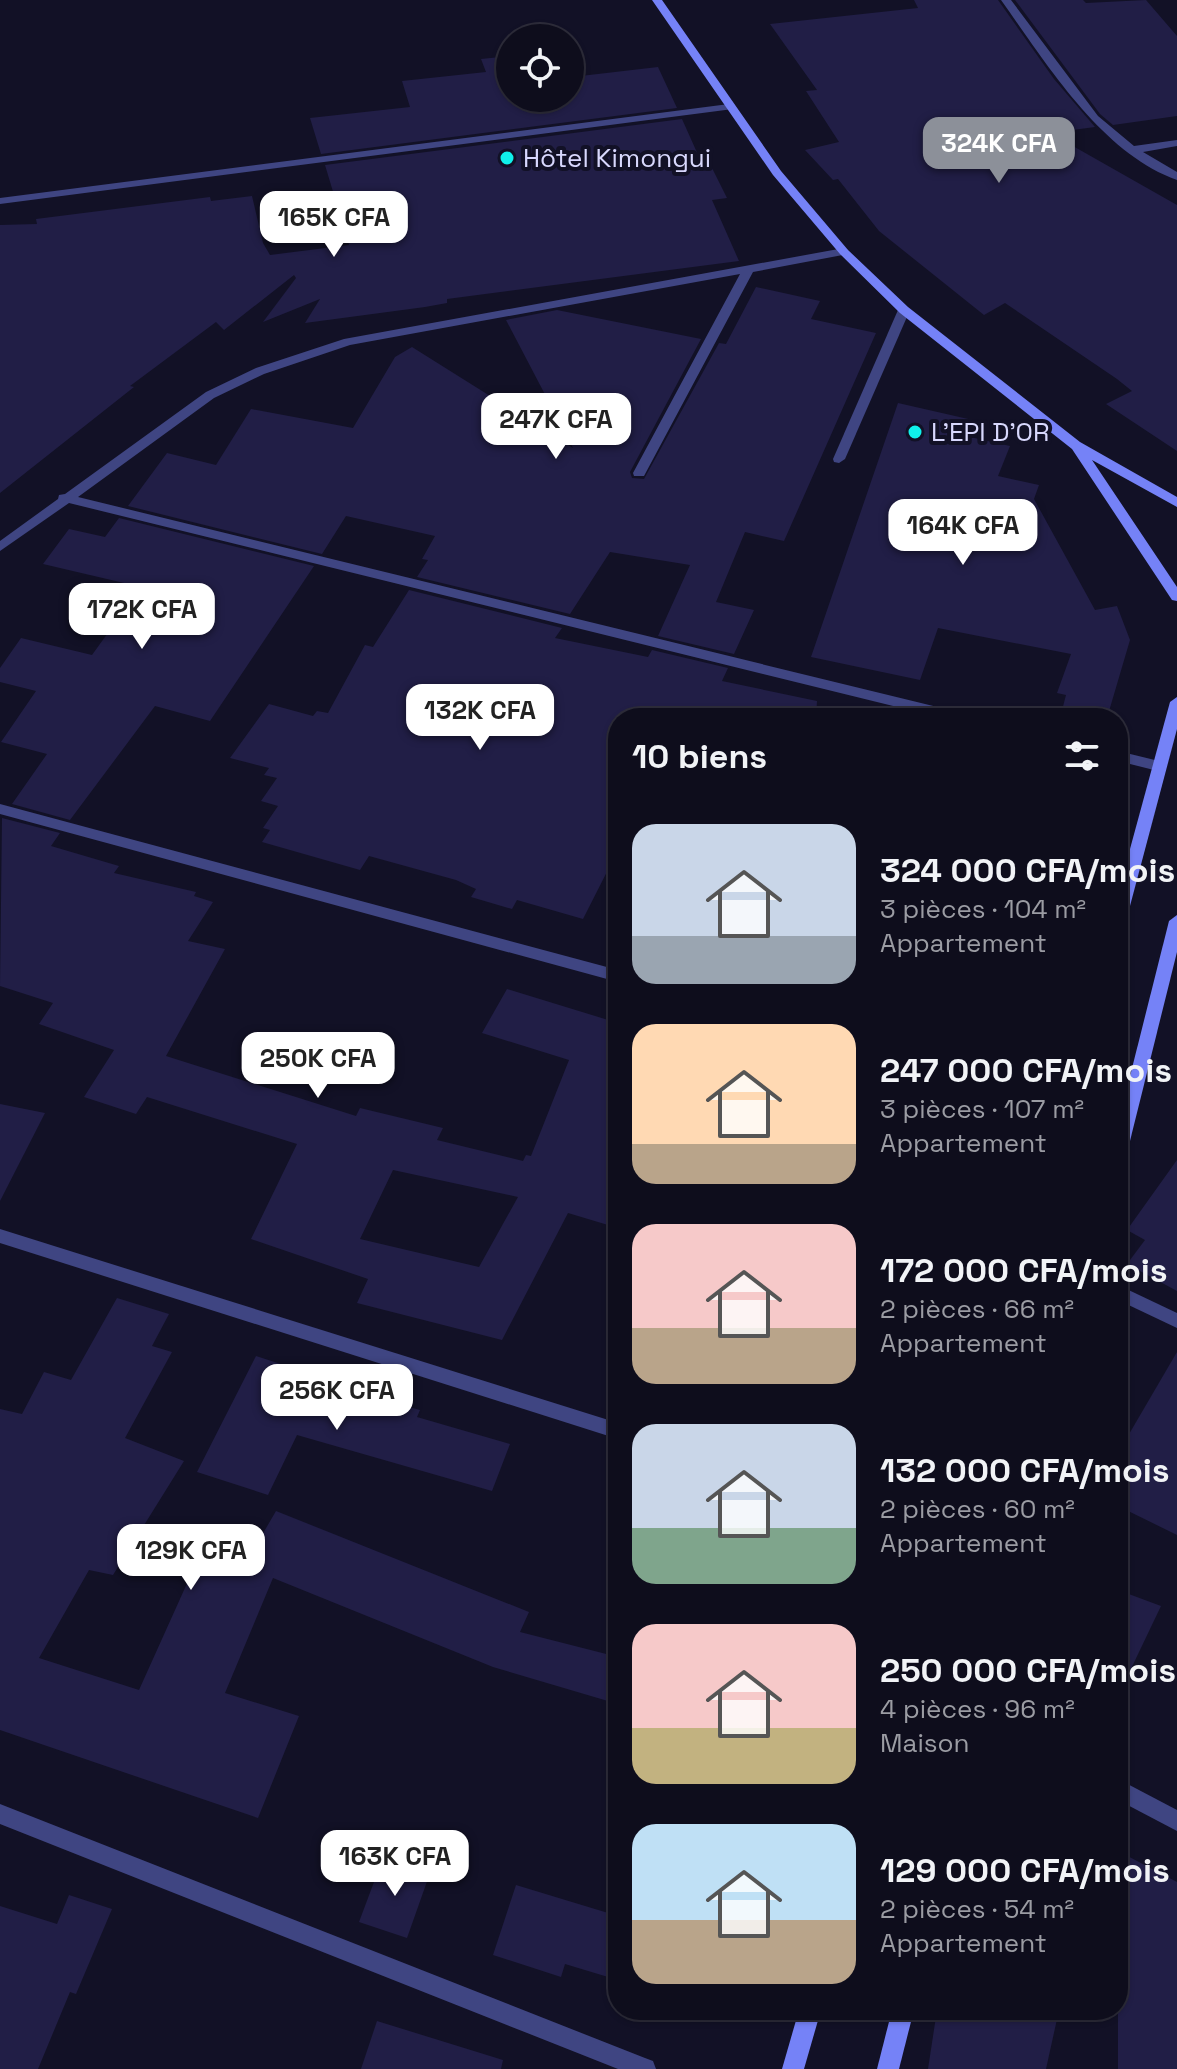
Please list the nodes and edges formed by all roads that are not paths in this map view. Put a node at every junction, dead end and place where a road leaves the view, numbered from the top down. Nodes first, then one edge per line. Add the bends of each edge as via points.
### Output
1 (657, 0) edge
2 (1006, 0) edge
3 (729, 107) junction
4 (1177, 143) edge
5 (1132, 150) junction
6 (1177, 177) edge
7 (0, 201) edge
8 (844, 252) junction
9 (749, 269) junction
10 (904, 310) junction
11 (1075, 445) junction
12 (839, 459) dead end
13 (639, 473) dead end
14 (64, 498) junction
15 (1177, 503) edge
16 (0, 547) edge
17 (1177, 597) edge
18 (1177, 702) edge
19 (921, 708) edge
20 (1128, 758) edge
21 (1158, 766) junction
22 (0, 809) edge
23 (1128, 882) edge
24 (1177, 921) edge
25 (608, 973) edge
26 (1128, 1117) edge
27 (0, 1236) edge
28 (1128, 1297) edge
29 (1177, 1321) edge
30 (608, 1428) edge
31 (1128, 1794) edge
32 (0, 1814) edge
33 (1177, 1821) edge
34 (807, 2020) edge
35 (900, 2020) edge
36 (645, 2069) edge
37 (793, 2069) edge
38 (888, 2069) edge

1 - 3 main road
2 - 5 street via 1094,118
3 - 7 street
3 - 8 main road
4 - 5 street
5 - 6 street
8 - 9 street
8 - 10 main road
9 - 13 street
9 - 14 street via 348,342 298,356 210,395
10 - 11 main road
10 - 12 street
11 - 15 main road
11 - 17 main road
14 - 16 street
14 - 19 street
18 - 21 main road
20 - 21 street
21 - 23 main road
22 - 25 street
24 - 26 main road
27 - 30 street
28 - 29 street
31 - 33 street
32 - 36 street
34 - 37 main road
35 - 38 main road

